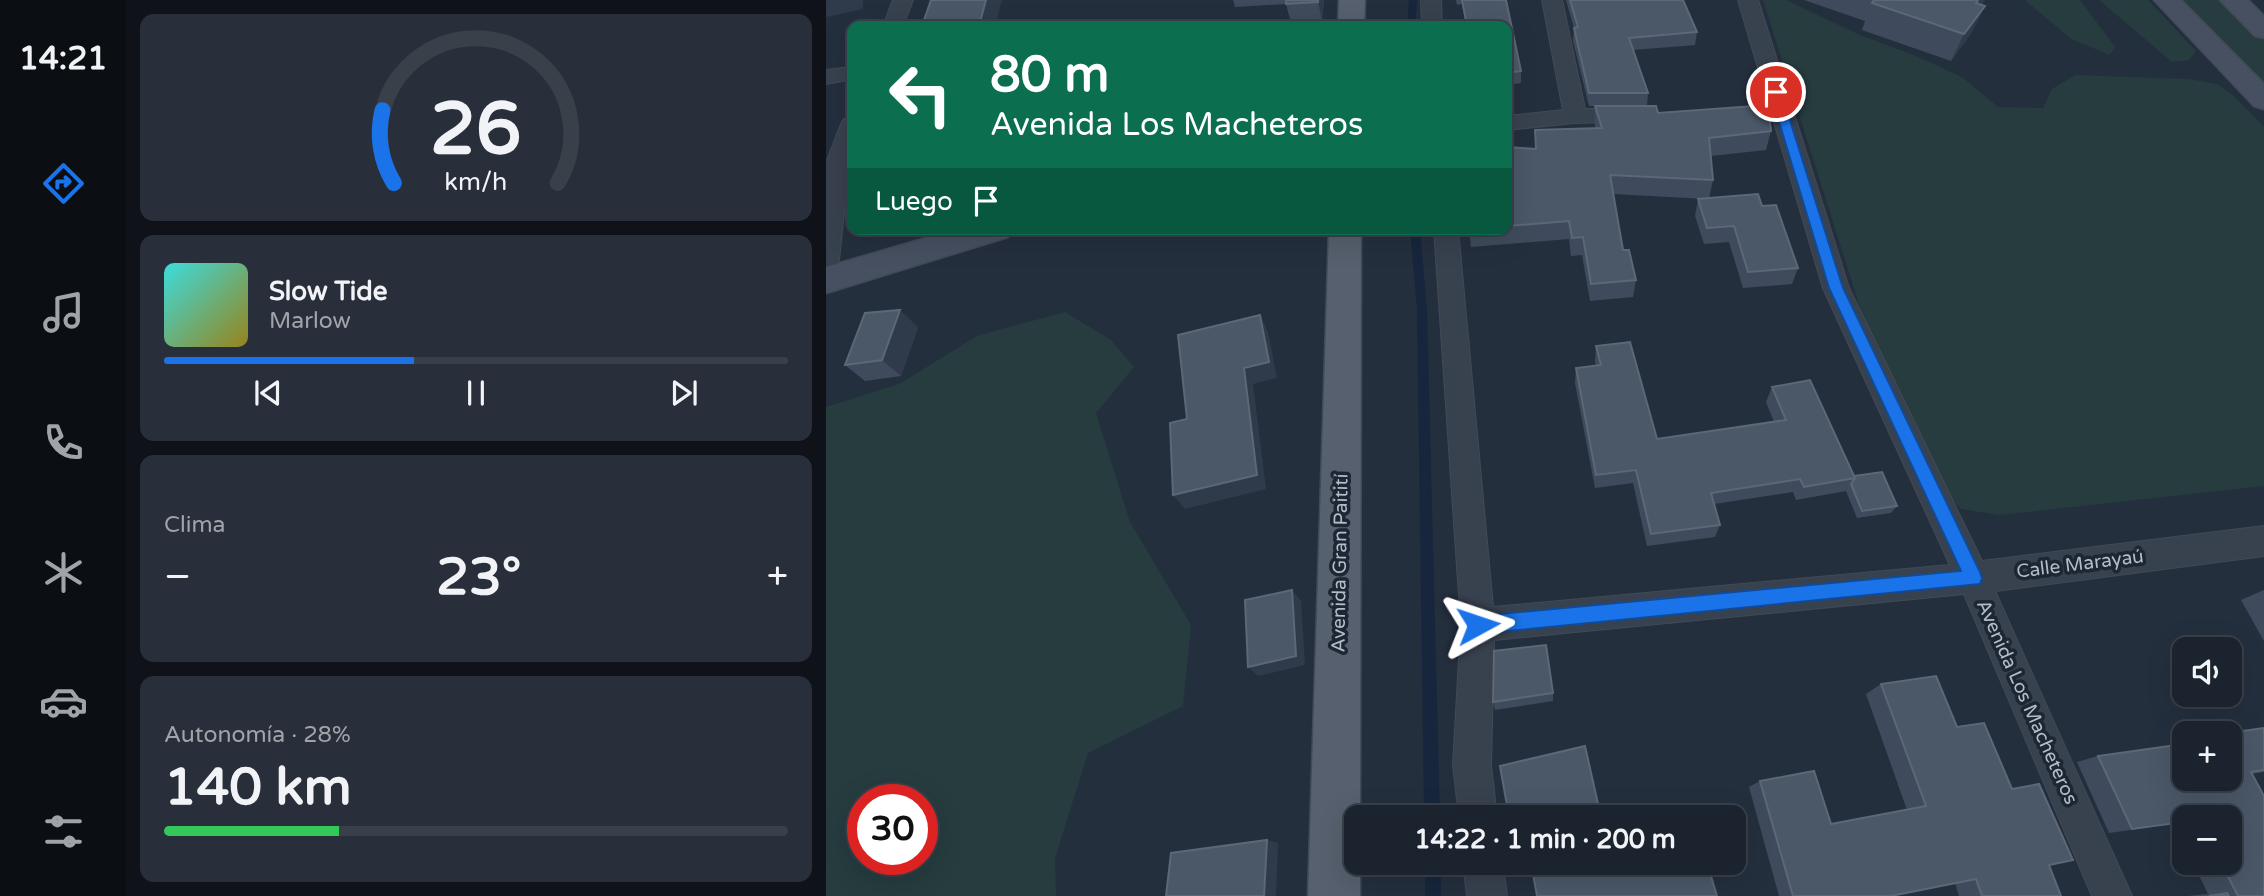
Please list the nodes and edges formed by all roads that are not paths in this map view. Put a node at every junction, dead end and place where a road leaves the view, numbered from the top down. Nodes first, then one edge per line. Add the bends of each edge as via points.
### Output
1 (903, 0) edge
2 (1353, 0) edge
3 (1431, 0) edge
4 (1552, 0) edge
5 (1748, 0) edge
6 (2167, 0) edge
7 (2233, 0) edge
8 (895, 21) edge
9 (1351, 21) edge
10 (1432, 21) edge
11 (2264, 30) edge
12 (847, 74) edge
13 (826, 77) edge
14 (2264, 100) edge
15 (1575, 116) junction
16 (1658, 116) edge
17 (1512, 122) edge
18 (847, 138) edge
19 (977, 235) edge
20 (1345, 235) edge
21 (1446, 235) edge
22 (826, 260) edge
23 (826, 280) edge
24 (2264, 541) edge
25 (1973, 578) junction
26 (1478, 625) junction
27 (1477, 805) edge
28 (1484, 875) edge
29 (1334, 896) edge
30 (1487, 896) edge
31 (2112, 896) edge

1 - 8 street
2 - 9 main road
3 - 10 street
4 - 15 street
5 - 25 street, Avenida Los Macheteros via 1769,115 1836,288
6 - 14 main road
7 - 11 main road
12 - 13 street
15 - 16 street
15 - 17 street
18 - 22 street via 837,165
19 - 23 main road
20 - 29 main road, Avenida Gran Paitití
21 - 26 street
24 - 25 street, Calle Marayaú
25 - 26 street, Calle Marayaú
25 - 31 street, Avenida Los Macheteros
26 - 27 street via 1472,765
28 - 30 street

